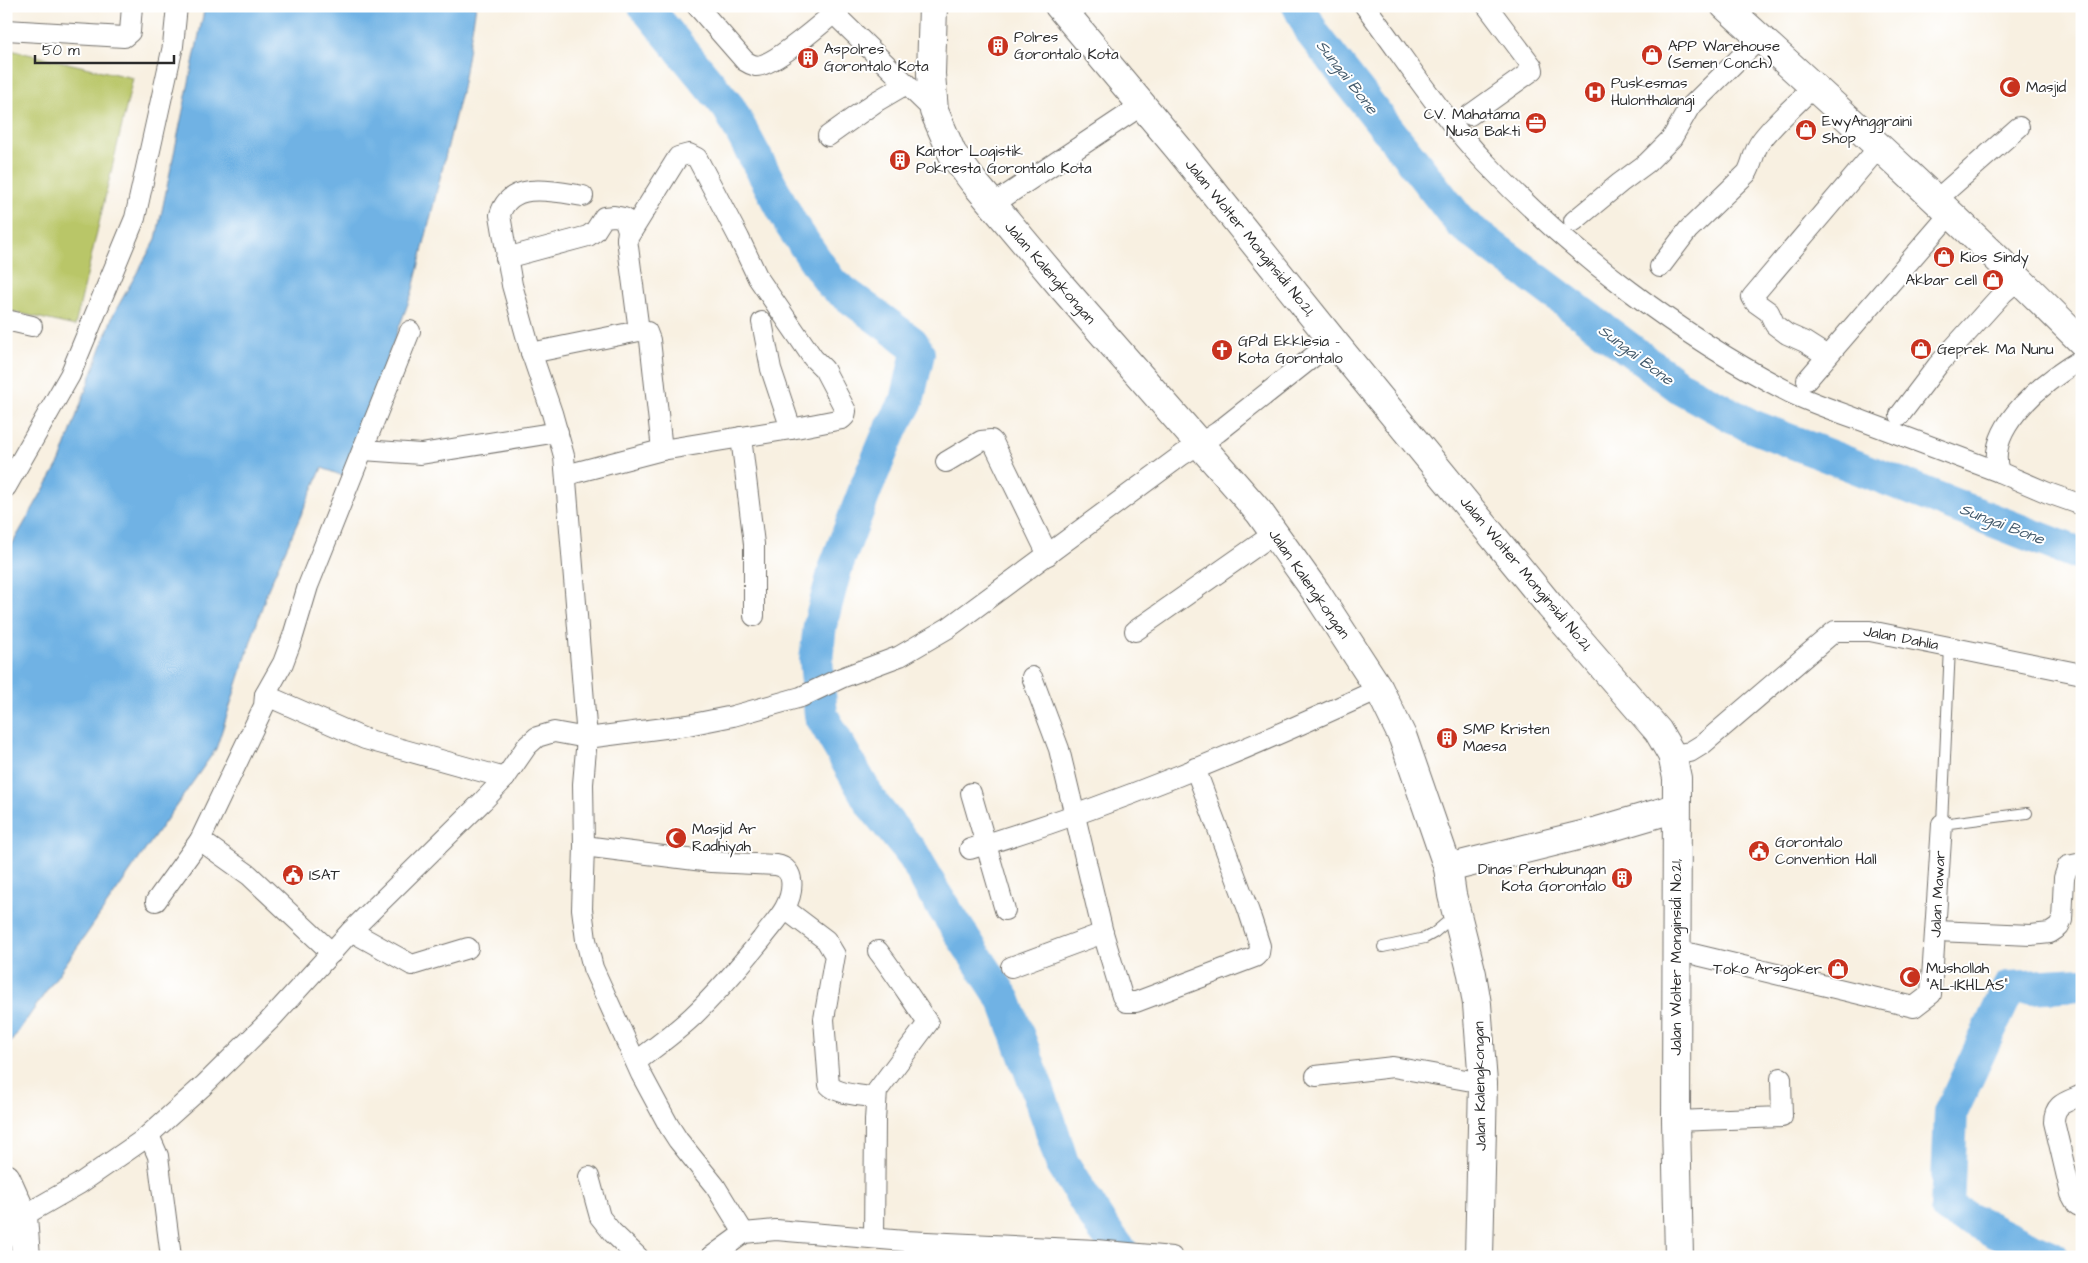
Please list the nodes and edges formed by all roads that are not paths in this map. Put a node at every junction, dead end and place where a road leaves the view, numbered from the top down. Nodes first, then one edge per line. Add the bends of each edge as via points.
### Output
1 (132, 6) edge
2 (177, 6) edge
3 (697, 6) edge
4 (933, 6) edge
5 (1059, 6) edge
6 (1365, 6) edge
7 (1487, 6) edge
8 (1725, 6) edge
9 (829, 10) edge
10 (6, 30) edge
11 (1760, 38) junction
12 (906, 84) junction
13 (1814, 87) junction
14 (1142, 105) junction
15 (934, 111) junction
16 (1470, 115) dead end
17 (2019, 127) dead end
18 (828, 136) dead end
19 (1879, 147) junction
20 (583, 196) dead end
21 (992, 205) junction
22 (1943, 208) junction
23 (1574, 221) dead end
24 (627, 239) junction
25 (506, 258) junction
26 (1660, 268) dead end
27 (2018, 279) junction
28 (6, 320) edge
29 (762, 322) dead end
30 (32, 326) dead end
31 (410, 331) dead end
32 (639, 331) junction
33 (1333, 341) junction
34 (2082, 342) edge
35 (531, 353) junction
36 (1827, 356) junction
37 (2082, 358) edge
38 (1807, 380) dead end
39 (1900, 415) dead end
40 (791, 429) junction
41 (558, 432) junction
42 (741, 437) junction
43 (1198, 444) junction
44 (363, 450) junction
45 (662, 450) junction
46 (946, 462) dead end
47 (1999, 472) junction
48 (566, 475) junction
49 (6, 487) edge
50 (2082, 505) edge
51 (1275, 533) junction
52 (1048, 555) junction
53 (754, 616) dead end
54 (1135, 631) dead end
55 (1950, 647) junction
56 (2082, 674) edge
57 (1032, 677) dead end
58 (1379, 688) junction
59 (265, 695) junction
60 (587, 738) junction
61 (1672, 755) junction
62 (1195, 768) junction
63 (505, 778) junction
64 (971, 793) dead end
65 (1676, 808) junction
66 (2027, 813) dead end
67 (1074, 815) junction
68 (1942, 824) junction
69 (200, 840) junction
70 (584, 846) junction
71 (978, 847) junction
72 (2082, 863) edge
73 (1448, 868) junction
74 (156, 901) dead end
75 (785, 909) junction
76 (1005, 910) dead end
77 (1457, 914) junction
78 (351, 931) junction
79 (1936, 931) junction
80 (1103, 933) junction
81 (1384, 947) dead end
82 (468, 948) dead end
83 (1676, 950) junction
84 (878, 951) dead end
85 (332, 952) junction
86 (1011, 967) dead end
87 (636, 1062) junction
88 (1316, 1076) dead end
89 (1781, 1078) dead end
90 (1483, 1082) junction
91 (2082, 1095) edge
92 (876, 1098) junction
93 (1676, 1121) junction
94 (144, 1139) junction
95 (589, 1177) dead end
96 (6, 1178) edge
97 (2082, 1207) edge
98 (23, 1216) junction
99 (744, 1233) junction
100 (874, 1238) junction
101 (903, 1249) edge
102 (1043, 1252) edge
103 (1164, 1256) edge
104 (26, 1257) edge
105 (171, 1257) edge
106 (638, 1257) edge
107 (711, 1257) edge
108 (1479, 1257) edge
109 (1679, 1257) edge

1 - 10 street via 130,32 124,37
2 - 49 street via 173,46 135,218 70,375
3 - 9 street via 745,61 754,66 778,58
4 - 15 main road, Jalan Kalengkongan via 931,74
5 - 14 main road, Jalan Wolter Monginsidi No.21,
6 - 47 street via 1442,112 1485,163 1556,230 1645,301 1708,344 1794,394
7 - 16 street via 1533,70
8 - 11 main road
9 - 12 street
11 - 13 main road
11 - 23 street via 1690,108 1672,138 1647,163
12 - 15 street
12 - 18 street
13 - 19 main road
13 - 26 street via 1761,140 1747,173 1688,230
14 - 21 street
14 - 33 main road, Jalan Wolter Monginsidi No.21,
15 - 21 main road, Jalan Kalengkongan via 952,153
17 - 22 street
19 - 22 main road
19 - 36 street via 1752,297 1768,312 1775,325
20 - 25 street via 542,190 514,196 503,206 500,214
21 - 43 main road, Jalan Kalengkongan
22 - 27 main road
22 - 36 street
24 - 25 street via 624,218 604,217 588,236
24 - 32 street
24 - 40 street via 678,157 689,154 697,158 758,278 813,358 824,368 846,412 842,419
25 - 35 street
27 - 34 main road
27 - 39 street via 1938,365
28 - 30 street
29 - 40 street via 771,369
31 - 44 street
32 - 35 street
32 - 45 street via 647,332 650,340
33 - 43 street via 1218,432
33 - 61 main road, Jalan Wolter Monginsidi No.21, via 1658,732
35 - 41 street
36 - 38 street
37 - 47 street via 2050,379 2007,425 1997,453
40 - 42 street
41 - 44 street via 421,454
41 - 48 street
42 - 45 street
42 - 53 street via 754,544
43 - 51 main road, Jalan Kalengkongan
43 - 52 street
44 - 59 street via 308,586 286,654
45 - 48 street
46 - 52 street via 981,441 994,442
47 - 50 street
48 - 60 street
51 - 54 street
51 - 58 main road, Jalan Kalengkongan
52 - 60 street via 948,628 900,656 801,697 688,725
55 - 56 street, Jalan Dahlia
55 - 61 street, Jalan Dahlia via 1870,631 1835,631 1703,744 1690,752
55 - 68 lane, Jalan Mawar
57 - 67 street via 1059,749
58 - 62 street via 1258,744
58 - 73 main road, Jalan Kalengkongan via 1402,738
59 - 63 street via 365,739
59 - 69 street via 264,706
60 - 63 street via 554,732 537,736
60 - 70 street via 583,784
61 - 65 main road, Jalan Wolter Monginsidi No.21, via 1677,778
62 - 67 street
62 - 80 street via 1249,912 1260,946 1259,953 1129,1003 1122,996
63 - 78 street
64 - 71 street
65 - 73 main road
65 - 83 main road, Jalan Wolter Monginsidi No.21,
66 - 68 lane
67 - 71 street
67 - 80 street
68 - 79 street, Jalan Mawar
69 - 74 street
69 - 85 street via 249,875
70 - 75 street via 700,861 784,866 791,885
70 - 87 street via 582,909 588,953
71 - 76 street
72 - 79 street via 2068,866 2064,878 2062,920 2059,927 2050,933
73 - 77 main road, Jalan Kalengkongan
75 - 87 street via 710,999
75 - 92 street via 826,940 835,955 824,1018 829,1085
77 - 81 lane via 1425,938
77 - 90 main road, Jalan Kalengkongan via 1477,1004
78 - 82 street via 412,965
78 - 85 street
79 - 83 street, Jalan Mawar via 1931,994 1914,1008
80 - 86 street
83 - 93 main road, Jalan Wolter Monginsidi No.21,
84 - 92 street via 928,1023 880,1085
85 - 94 street via 244,1046
87 - 99 street via 678,1140 714,1186
88 - 90 street via 1392,1067
89 - 93 street via 1782,1117
90 - 108 main road, Jalan Kalengkongan
91 - 97 street via 2058,1107 2054,1112 2054,1122 2071,1194 2077,1205
92 - 100 street
93 - 109 main road, Jalan Wolter Monginsidi No.21,
94 - 98 street via 78,1184
94 - 105 street via 151,1140 158,1156
95 - 106 street via 600,1217
96 - 98 main road
98 - 104 main road
99 - 100 street via 776,1230
99 - 107 street
100 - 101 street
101 - 102 street
102 - 103 street via 1096,1250

